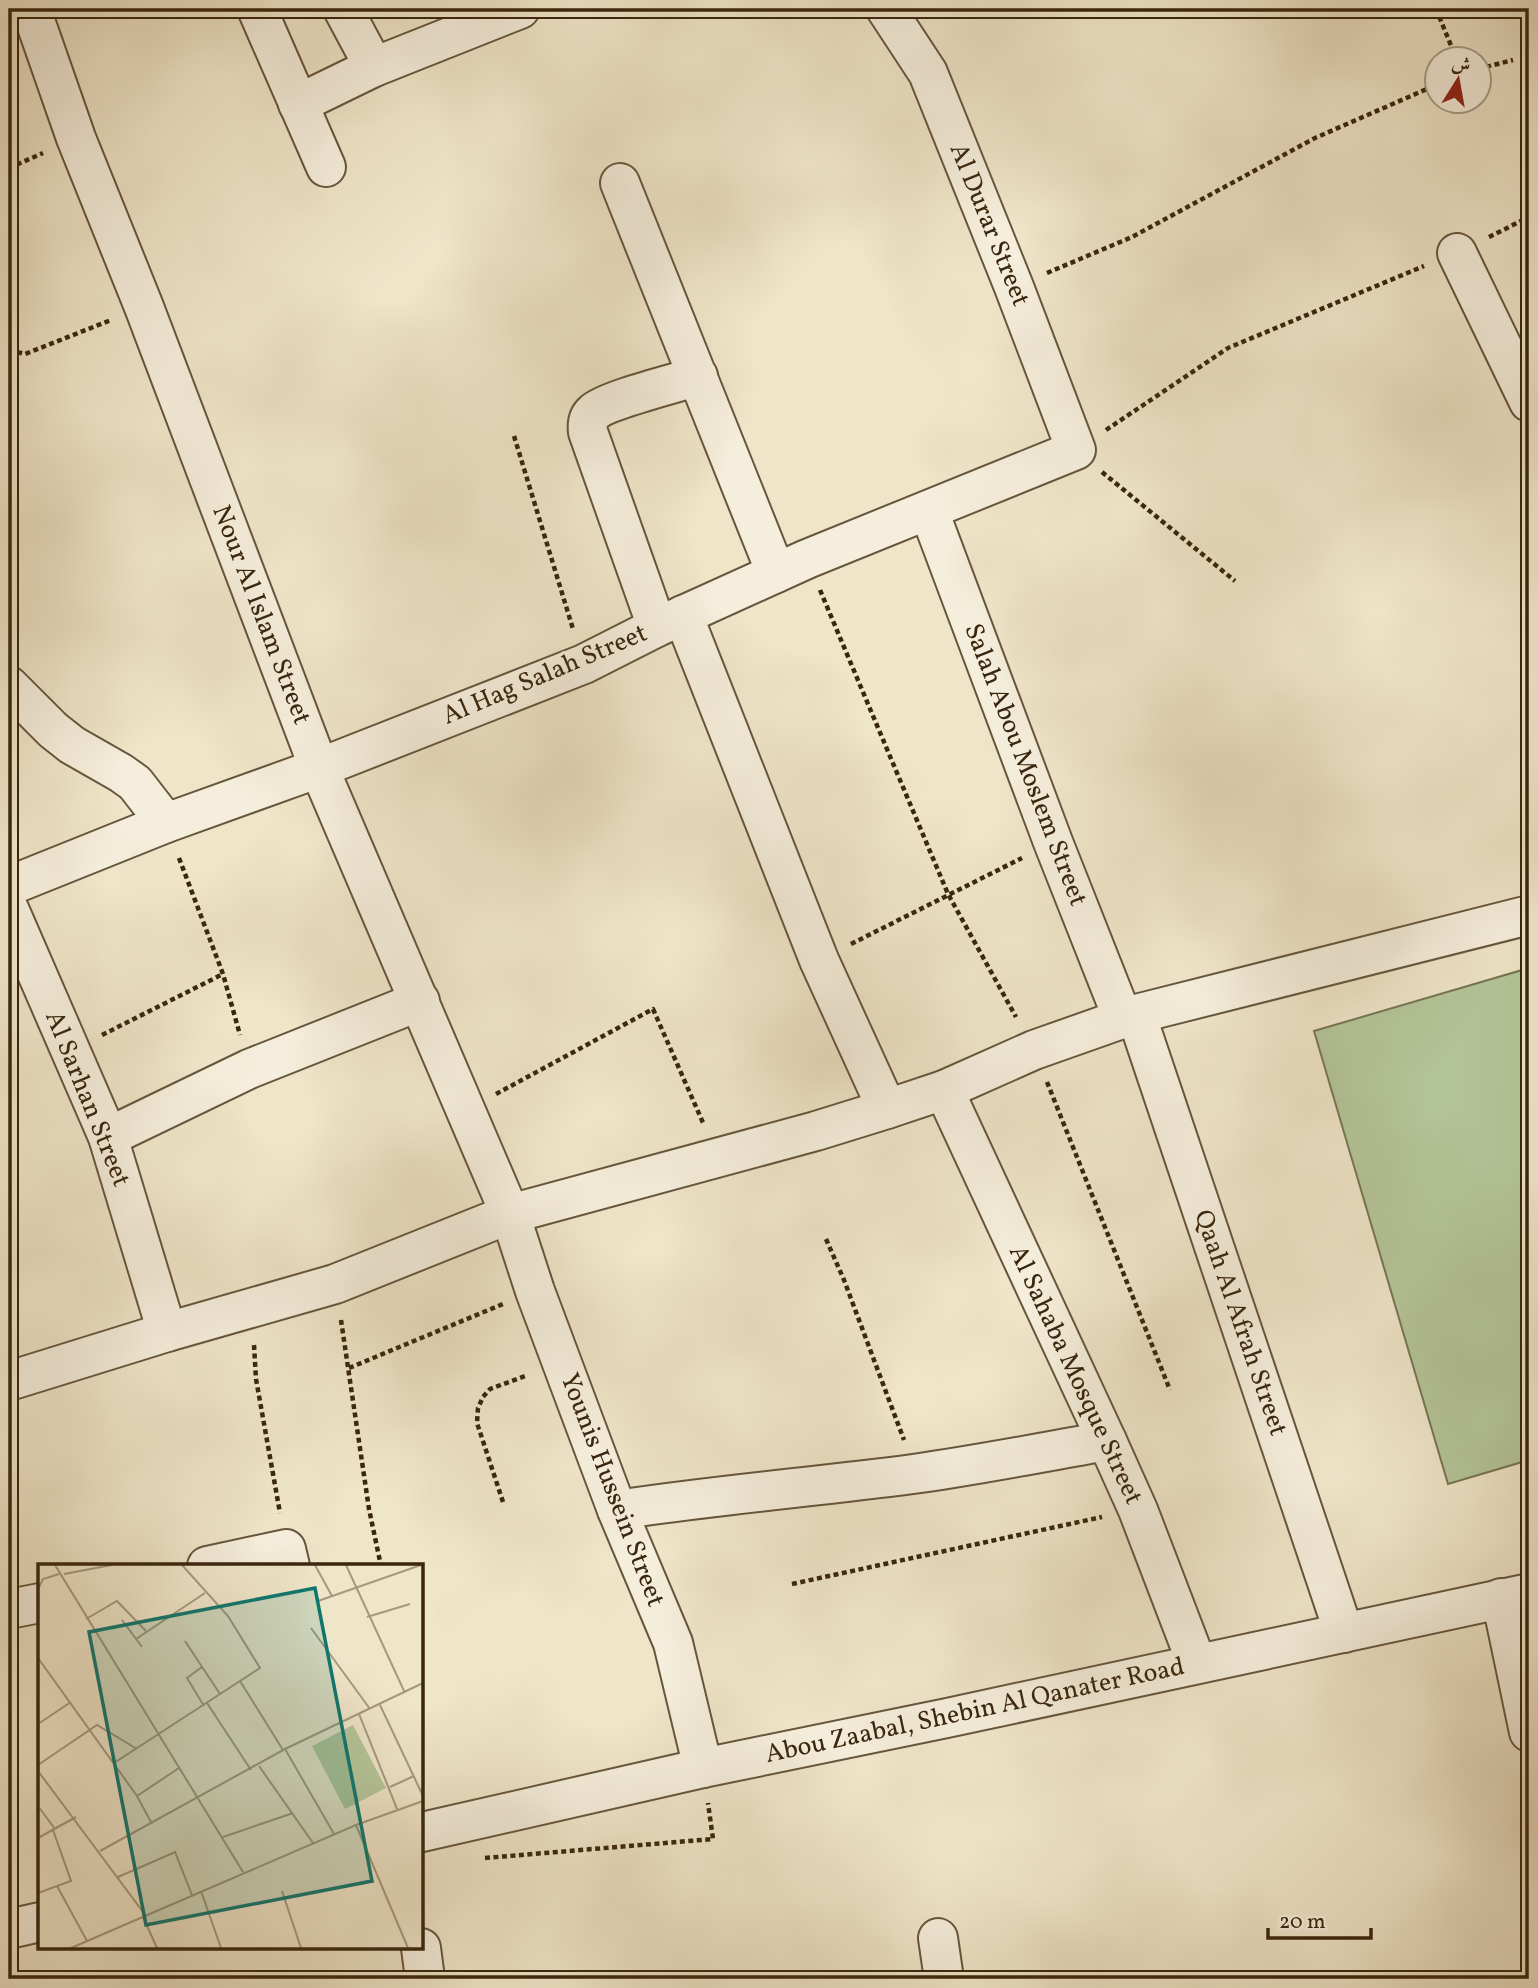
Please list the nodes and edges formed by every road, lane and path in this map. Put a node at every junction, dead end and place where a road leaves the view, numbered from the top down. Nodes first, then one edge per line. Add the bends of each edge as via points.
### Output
1 (31, 9) edge
2 (257, 9) edge
3 (343, 9) edge
4 (520, 9) edge
5 (886, 9) edge
6 (1436, 9) edge
7 (1452, 46) edge
8 (1513, 60) dead end
9 (1492, 66) edge
10 (374, 67) junction
11 (1422, 92) edge
12 (298, 104) junction
13 (326, 167) dead end
14 (620, 183) dead end
15 (1529, 217) edge
16 (1457, 253) junction
17 (1014, 287) junction
18 (144, 307) junction
19 (9, 350) edge
20 (698, 376) junction
21 (1529, 402) edge
22 (514, 436) dead end
23 (1076, 450) junction
24 (929, 511) junction
25 (792, 566) junction
26 (1235, 581) dead end
27 (670, 621) junction
28 (584, 664) junction
29 (9, 686) edge
30 (319, 768) junction
31 (166, 823) junction
32 (1053, 842) junction
33 (9, 886) edge
34 (948, 894) junction
35 (9, 909) edge
36 (1529, 915) edge
37 (819, 960) junction
38 (223, 974) junction
39 (420, 1001) junction
40 (1130, 1016) junction
41 (1034, 1050) junction
42 (70, 1051) junction
43 (249, 1069) junction
44 (944, 1090) junction
45 (887, 1109) junction
46 (465, 1110) junction
47 (108, 1137) junction
48 (719, 1158) junction
49 (510, 1214) junction
50 (826, 1239) dead end
51 (335, 1284) junction
52 (535, 1291) junction
53 (251, 1309) junction
54 (167, 1332) junction
55 (562, 1363) junction
56 (349, 1368) junction
57 (9, 1381) edge
58 (1170, 1390) dead end
59 (1107, 1441) junction
60 (916, 1474) junction
61 (503, 1502) dead end
62 (617, 1510) junction
63 (1138, 1510) junction
64 (288, 1558) edge
65 (227, 1564) edge
66 (381, 1564) edge
67 (792, 1584) dead end
68 (1515, 1596) edge
69 (38, 1602) edge
70 (9, 1609) edge
71 (1344, 1633) junction
72 (1197, 1664) junction
73 (1529, 1732) edge
74 (703, 1768) junction
75 (424, 1832) edge
76 (477, 1859) dead end
77 (938, 1938) dead end
78 (421, 1950) edge
79 (425, 1979) edge
80 (944, 1979) edge

1 - 18 street, Nour Al Islam Street via 76,138
2 - 12 street
3 - 10 street
4 - 10 street
5 - 17 street, Al Durar Street via 928,73
6 - 7 path
8 - 9 path
10 - 12 street
11 - 17 path via 1315,138 1132,237
12 - 13 street
14 - 20 street
15 - 16 path
16 - 21 street
16 - 23 path via 1228,348
17 - 23 street, Al Durar Street
18 - 19 path via 24,354
18 - 30 street, Nour Al Islam Street
20 - 25 street
20 - 27 street via 603,406 594,411 587,425
22 - 28 path
23 - 24 street, Al Hag Salah Street
23 - 26 path
24 - 25 street, Al Hag Salah Street
24 - 32 street, Salah Abou Moslem Street
25 - 27 street, Al Hag Salah Street
25 - 34 path
27 - 28 street, Al Hag Salah Street
27 - 37 street
28 - 30 street, Al Hag Salah Street
29 - 31 street via 72,745 135,783
30 - 31 street, Al Hag Salah Street
30 - 39 street, Nour Al Islam Street
31 - 33 street, Al Hag Salah Street
31 - 38 path
32 - 34 path
32 - 40 street, Salah Abou Moslem Street
34 - 37 path
34 - 41 path
35 - 42 street, Al Sarhan Street
36 - 40 street
37 - 45 street
38 - 42 path
38 - 43 path
39 - 43 street
39 - 46 street, Nour Al Islam Street
40 - 41 street
40 - 71 street, Qaah Al Afrah Street
41 - 44 street
41 - 58 path
42 - 47 street, Al Sarhan Street
43 - 47 street
44 - 45 street
44 - 59 street, Al Sahaba Mosque Street
45 - 48 street
46 - 48 path via 653,1009
46 - 49 street, Nour Al Islam Street
47 - 54 street, Al Sarhan Street
48 - 49 street
49 - 51 street
49 - 52 street, Younis Hussein Street
50 - 60 path
51 - 53 street
51 - 56 path
52 - 55 street, Younis Hussein Street
52 - 56 path
53 - 54 street
53 - 64 path via 256,1379
54 - 57 street
55 - 61 path via 490,1389 478,1408 477,1423
55 - 62 street, Younis Hussein Street
56 - 66 path
59 - 60 street
59 - 63 street, Al Sahaba Mosque Street
60 - 62 street
62 - 74 street, Younis Hussein Street via 673,1643
63 - 67 path
63 - 72 street, Al Sahaba Mosque Street
64 - 65 street
68 - 71 street, Abou Zaabal, Shebin Al Qanater Road
68 - 73 street
69 - 70 street
71 - 72 street, Abou Zaabal, Shebin Al Qanater Road
72 - 74 street, Abou Zaabal, Shebin Al Qanater Road
74 - 75 street, Abou Zaabal, Shebin Al Qanater Road
74 - 76 path via 713,1839
77 - 80 street
78 - 79 street

